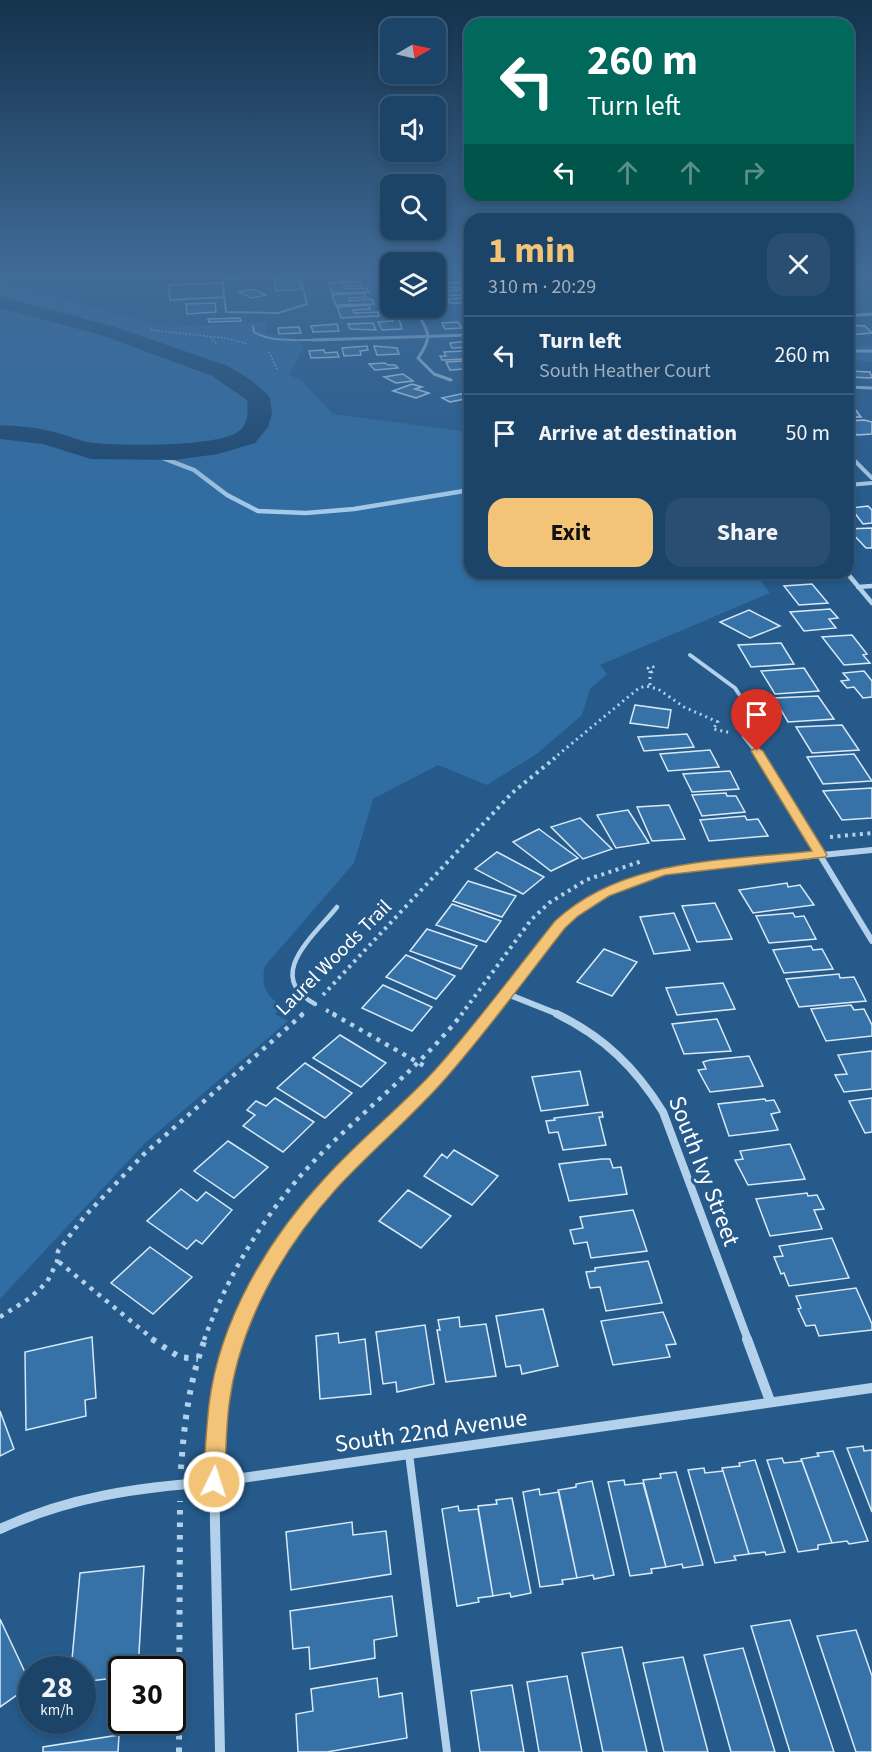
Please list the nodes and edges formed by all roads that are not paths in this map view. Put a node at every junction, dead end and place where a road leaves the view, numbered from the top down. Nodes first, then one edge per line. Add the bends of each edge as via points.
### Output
1 (421, 354) edge
2 (452, 380) dead end
3 (854, 387) edge
4 (872, 388) edge
5 (854, 460) edge
6 (872, 478) edge
7 (872, 483) edge
8 (854, 484) edge
9 (852, 579) edge
10 (872, 586) edge
11 (858, 587) junction
12 (872, 603) edge
13 (690, 655) dead end
14 (744, 736) joint
15 (872, 850) edge
16 (820, 855) junction
17 (338, 907) dead end
18 (872, 941) edge
19 (505, 993) junction
20 (315, 1004) road end
21 (872, 1388) edge
22 (770, 1401) junction
23 (409, 1454) junction
24 (214, 1482) junction
25 (0, 1528) edge
26 (220, 1752) edge
27 (447, 1752) edge

1 - 2 street via 418,358 434,374
3 - 4 street
5 - 6 street
7 - 8 street
9 - 11 street
10 - 11 street
11 - 12 street
13 - 14 lane via 738,692 756,722
14 - 16 street
15 - 16 street
16 - 18 street
16 - 19 street via 663,871 604,893 560,925
17 - 20 lane via 291,971 297,992
19 - 22 street, South Ivy Street via 553,1010 592,1032 629,1062 652,1092 663,1112
19 - 24 street via 440,1074 301,1217 266,1270 229,1358 219,1404
21 - 22 street, South 22nd Avenue
22 - 23 street, South 22nd Avenue
23 - 24 street, South 22nd Avenue
23 - 27 lane
24 - 25 street, South 22nd Avenue via 113,1492 45,1509
24 - 26 street

